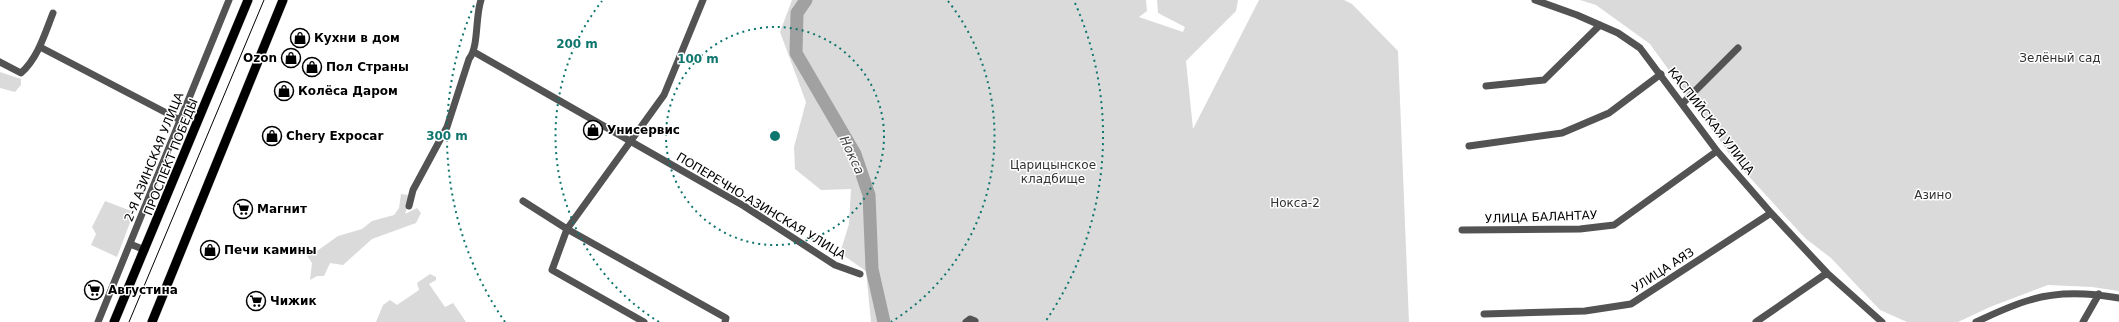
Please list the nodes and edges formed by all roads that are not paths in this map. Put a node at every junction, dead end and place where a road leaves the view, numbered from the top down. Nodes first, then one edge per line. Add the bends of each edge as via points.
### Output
1 (229, 0) edge
2 (248, 0) edge
3 (284, 0) edge
4 (481, 0) edge
5 (703, 0) edge
6 (1536, 0) edge
7 (53, 13) dead end
8 (1600, 26) junction
9 (41, 45) junction
10 (1738, 48) dead end
11 (474, 52) junction
12 (0, 62) edge
13 (1661, 74) junction
14 (1486, 86) dead end
15 (1682, 104) junction
16 (180, 120) junction
17 (631, 142) junction
18 (1469, 146) dead end
19 (1717, 151) junction
20 (523, 201) dead end
21 (408, 206) dead end
22 (1770, 213) junction
23 (567, 229) junction
24 (1462, 230) dead end
25 (130, 244) junction
26 (145, 250) junction
27 (1828, 273) junction
28 (860, 274) dead end
29 (2098, 294) junction
30 (2119, 298) edge
31 (1484, 314) dead end
32 (975, 321) edge
33 (98, 322) edge
34 (114, 322) edge
35 (152, 322) edge
36 (644, 322) edge
37 (725, 322) edge
38 (966, 322) edge
39 (1756, 322) edge
40 (1882, 322) edge
41 (1976, 322) edge
42 (2082, 322) edge

1 - 16 street, 2-Я АЗИНСКАЯ УЛИЦА
2 - 26 main road, ПРОСПЕКТ ПОБЕДЫ
3 - 35 main road
4 - 11 street via 477,13
5 - 17 street via 664,95
6 - 8 street, КАСПИЙСКАЯ УЛИЦА
7 - 9 street
8 - 13 street, КАСПИЙСКАЯ УЛИЦА via 1618,33 1640,48
8 - 14 street via 1544,80
9 - 12 street via 21,73
9 - 16 street
10 - 15 street
11 - 17 street, ПОПЕРЕЧНО-АЗИНСКАЯ УЛИЦА
11 - 21 street via 469,59 447,127 413,190
13 - 15 street, КАСПИЙСКАЯ УЛИЦА
13 - 18 street via 1609,113 1562,133
15 - 19 street, КАСПИЙСКАЯ УЛИЦА
16 - 25 street, 2-Я АЗИНСКАЯ УЛИЦА
17 - 23 street
17 - 28 street, ПОПЕРЕЧНО-АЗИНСКАЯ УЛИЦА via 744,206 835,265
19 - 22 street, КАСПИЙСКАЯ УЛИЦА
19 - 24 street, УЛИЦА БАЛАНТАУ via 1614,225 1580,229
20 - 23 street
22 - 27 street, КАСПИЙСКАЯ УЛИЦА
22 - 31 street, УЛИЦА АЯЗ via 1631,304 1584,311
23 - 36 street via 552,270
23 - 37 street via 726,318
25 - 26 street
25 - 33 street, 2-Я АЗИНСКАЯ УЛИЦА
26 - 34 main road, ПРОСПЕКТ ПОБЕДЫ
27 - 39 street
27 - 40 street, КАСПИЙСКАЯ УЛИЦА
29 - 30 street
29 - 41 street via 2031,299
29 - 42 street
32 - 38 street via 970,319

